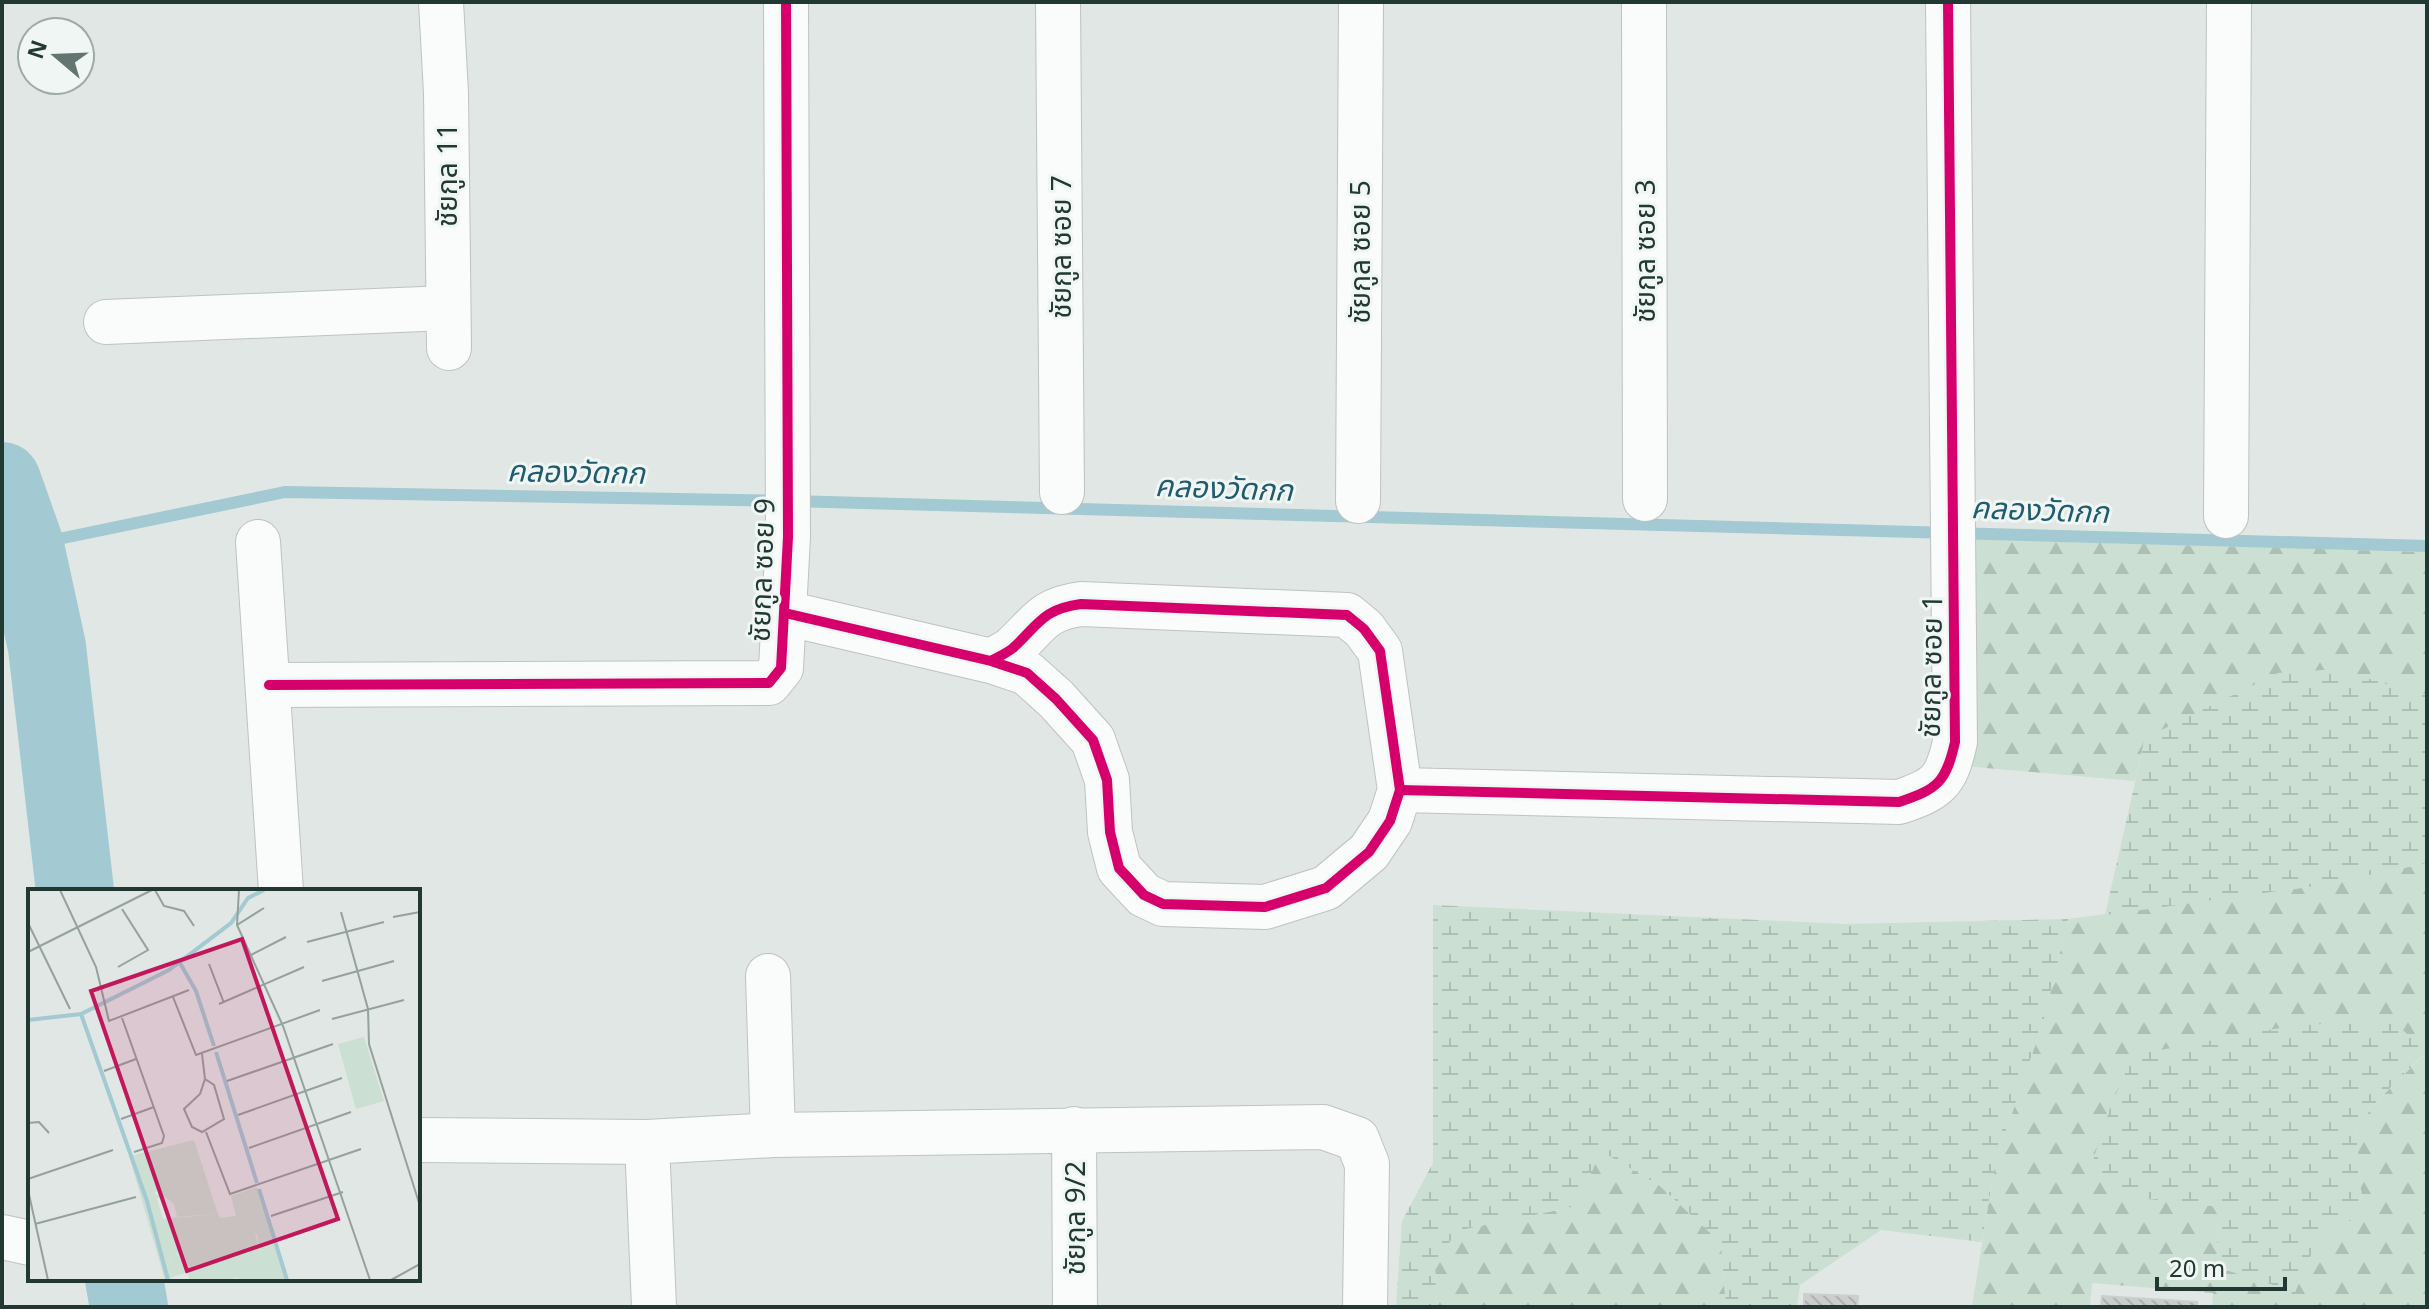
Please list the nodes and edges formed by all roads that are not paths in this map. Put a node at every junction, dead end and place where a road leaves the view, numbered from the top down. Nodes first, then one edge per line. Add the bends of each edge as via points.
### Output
1 (441, 2) edge
2 (786, 2) edge
3 (1058, 2) edge
4 (1361, 2) edge
5 (1644, 2) edge
6 (1948, 2) edge
7 (2229, 2) edge
8 (106, 322) dead end
9 (1062, 492) dead end
10 (1645, 499) dead end
11 (1358, 501) dead end
12 (2226, 516) dead end
13 (258, 542) dead end
14 (785, 613) junction
15 (991, 661) junction
16 (269, 685) junction
17 (1400, 790) junction
18 (281, 889) edge
19 (768, 976) dead end
20 (1074, 1129) junction
21 (773, 1135) junction
22 (420, 1140) edge
23 (647, 1142) junction
24 (2, 1237) edge
25 (28, 1243) edge
26 (654, 1307) edge
27 (1075, 1307) edge
28 (1365, 1307) edge

1 - 8 street, ชัยกูล 11 via 448,328
2 - 14 street, ชัยกูล ซอย 9
3 - 9 street, ชัยกูล ซอย 7
4 - 11 street, ชัยกูล ซอย 5
5 - 10 street, ชัยกูล ซอย 3
6 - 17 street, ชัยกูล ซอย 1 via 1955,575 1955,742 1948,772 1926,793 1899,802
7 - 12 street
13 - 16 street
14 - 15 street
14 - 16 street, ชัยกูล ซอย 9 via 781,668 769,683
15 - 17 street via 1059,607 1081,604 1347,615 1380,651
15 - 17 street via 1027,673 1093,740 1107,780 1110,832 1119,868 1144,895 1163,904 1265,907 1326,888 1369,852 1390,821
16 - 18 street
19 - 21 street
20 - 21 street
20 - 27 street, ชัยกูล 9/2
20 - 28 street via 1323,1127 1357,1139 1367,1164
21 - 23 street
22 - 23 street
23 - 26 street
24 - 25 street

